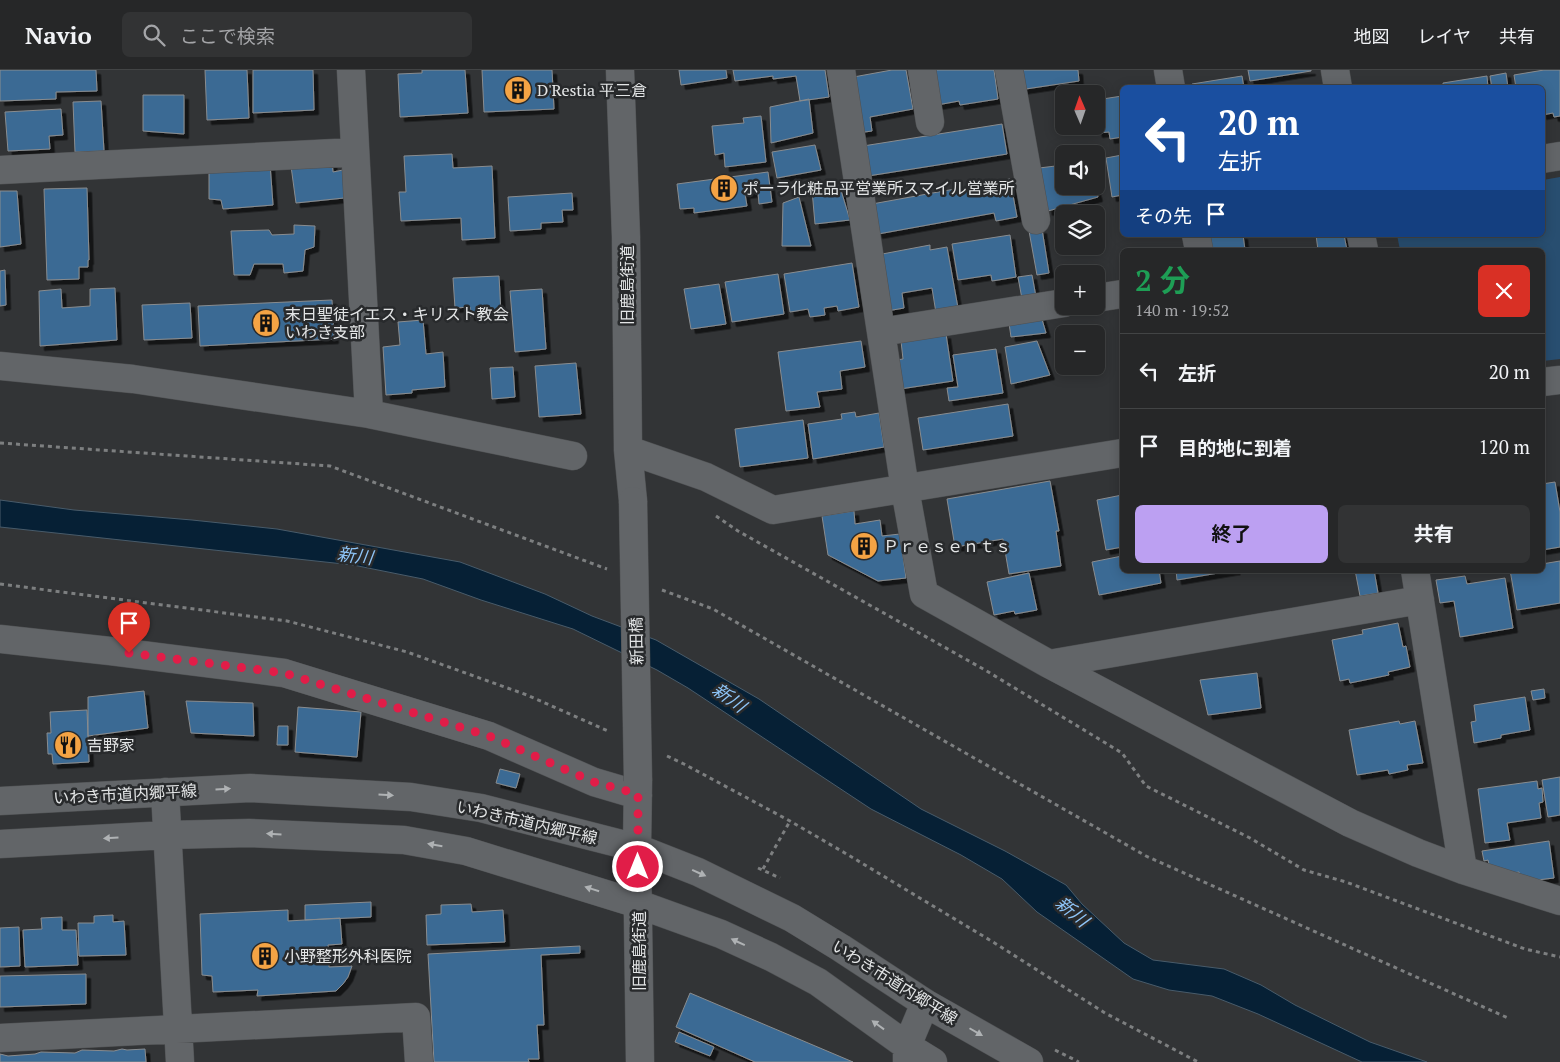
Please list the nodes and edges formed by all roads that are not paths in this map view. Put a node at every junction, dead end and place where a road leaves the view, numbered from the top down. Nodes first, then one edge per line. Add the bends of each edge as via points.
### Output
1 (350, 70) edge
2 (620, 70) edge
3 (840, 70) edge
4 (922, 70) edge
5 (1009, 70) edge
6 (1168, 70) edge
7 (1335, 70) edge
8 (1170, 85) edge
9 (1338, 85) edge
10 (930, 122) dead end
11 (355, 152) junction
12 (1560, 156) edge
13 (1545, 158) edge
14 (0, 170) edge
15 (1036, 220) dead end
16 (1120, 294) edge
17 (1105, 297) edge
18 (1055, 304) edge
19 (881, 332) junction
20 (0, 366) edge
21 (1560, 380) edge
22 (1545, 382) edge
23 (369, 414) junction
24 (628, 450) junction
25 (1120, 453) edge
26 (572, 456) dead end
27 (905, 489) junction
28 (633, 500) joint
29 (1416, 573) edge
30 (1420, 600) junction
31 (0, 639) edge
32 (1049, 664) junction
33 (638, 788) junction
34 (165, 792) junction
35 (0, 801) edge
36 (168, 835) junction
37 (0, 844) edge
38 (637, 848) junction
39 (1463, 870) junction
40 (1560, 901) edge
41 (638, 904) junction
42 (924, 1003) junction
43 (178, 1029) junction
44 (0, 1038) edge
45 (907, 1054) edge
46 (180, 1062) edge
47 (419, 1062) edge
48 (640, 1062) edge
49 (933, 1062) edge
50 (1029, 1062) edge

1 - 11 street
2 - 24 street, 旧鹿島街道
3 - 19 street
4 - 10 street
5 - 15 street
6 - 8 street
7 - 9 street
11 - 14 street
11 - 23 street
12 - 13 street
16 - 17 street
18 - 19 street
19 - 27 street
20 - 23 street via 133,379
21 - 22 street
23 - 26 street
24 - 27 street via 706,477 774,510
24 - 28 street, 旧鹿島街道
25 - 27 street
27 - 32 street via 924,594
28 - 33 street, 新田橋, bridge
29 - 30 street
30 - 32 street
30 - 39 street
31 - 33 street via 284,673 489,736 594,782
32 - 39 street via 1350,823
33 - 38 street, 旧鹿島街道
34 - 35 street, いわき市道内郷平線
34 - 36 street
34 -> 38 street, いわき市道内郷平線 via 250,788 411,797 481,808
36 -> 37 street
41 -> 36 street via 466,851 404,840 249,833
36 - 43 street
38 - 41 street, 旧鹿島街道
38 -> 42 street, いわき市道内郷平線 via 698,872 792,918
39 - 40 street
45 -> 41 street via 810,978 721,934
41 - 48 street, 旧鹿島街道
42 - 45 street
42 -> 50 street, いわき市道内郷平線
43 - 44 street
43 - 46 street
43 - 47 street via 416,1017
45 - 49 street

